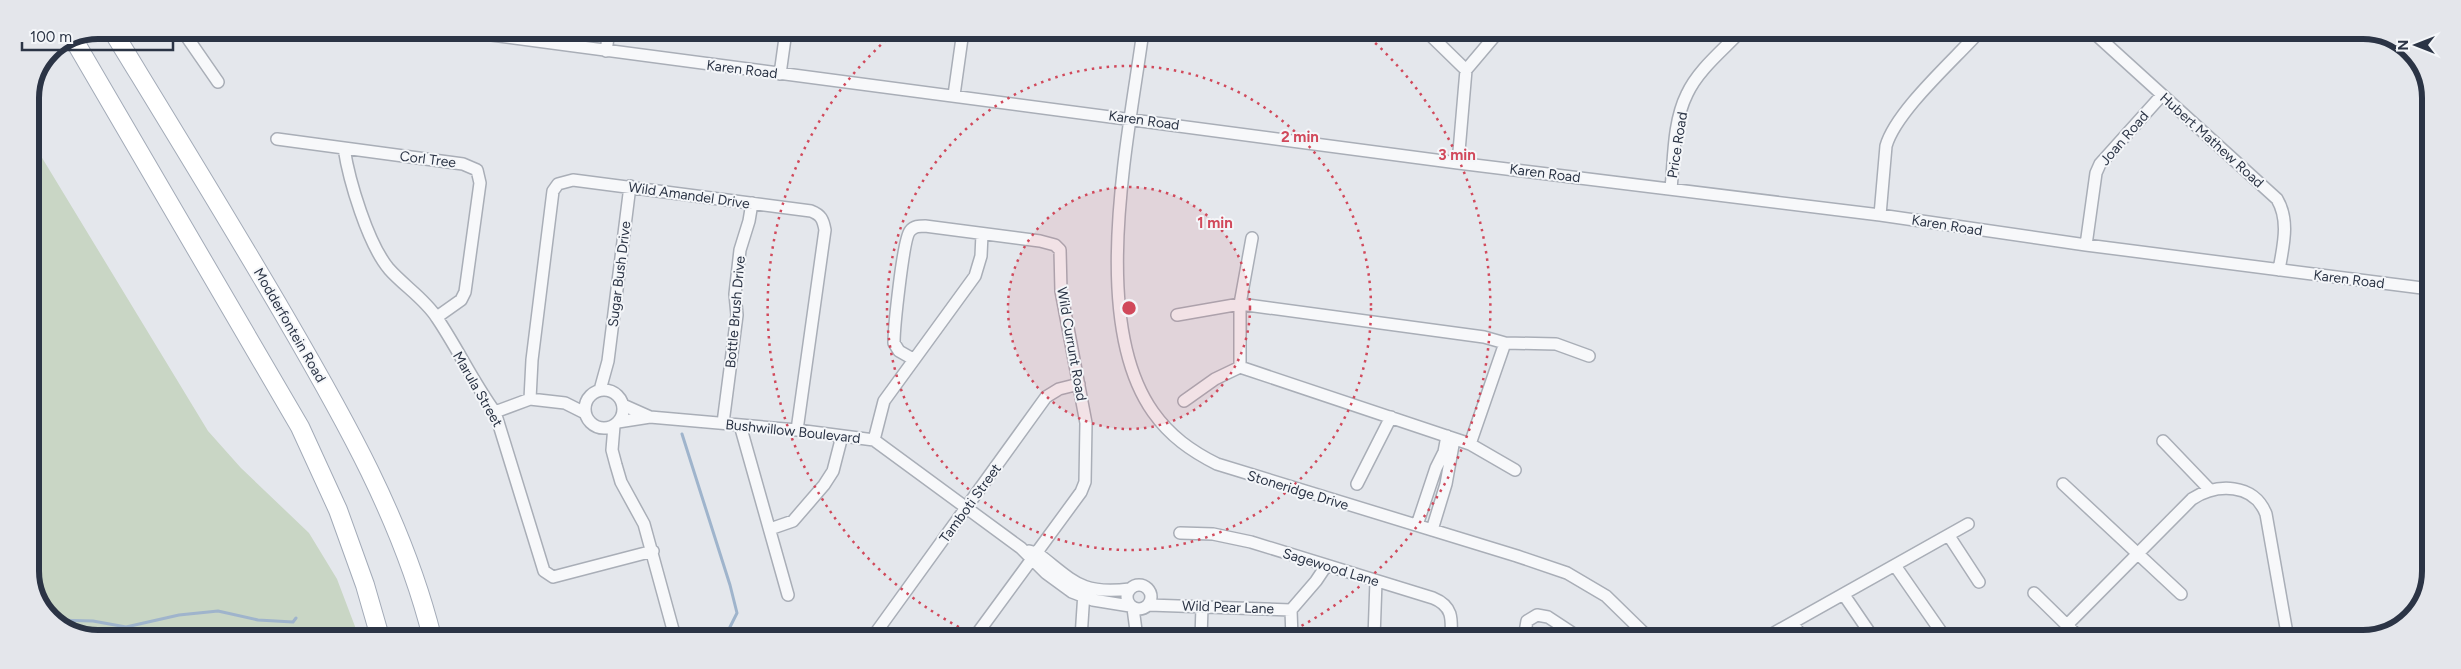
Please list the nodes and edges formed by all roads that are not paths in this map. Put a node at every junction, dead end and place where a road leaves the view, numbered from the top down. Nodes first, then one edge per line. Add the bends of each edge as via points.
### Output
1 (118, 39) edge
2 (188, 39) edge
3 (519, 39) edge
4 (608, 39) edge
5 (785, 39) edge
6 (962, 39) edge
7 (1142, 39) edge
8 (1434, 39) edge
9 (1493, 39) edge
10 (1734, 39) edge
11 (1973, 39) edge
12 (2101, 39) edge
13 (76, 43) edge
14 (606, 51) junction
15 (1466, 70) junction
16 (780, 74) junction
17 (218, 82) dead end
18 (954, 95) junction
19 (2162, 95) junction
20 (1132, 119) junction
21 (277, 138) dead end
22 (344, 148) junction
23 (1458, 163) junction
24 (630, 186) junction
25 (1670, 189) junction
26 (752, 203) junction
27 (1880, 215) junction
28 (982, 234) junction
29 (1252, 238) dead end
30 (2086, 245) junction
31 (2279, 270) junction
32 (2422, 288) edge
33 (1240, 304) junction
34 (1177, 315) dead end
35 (437, 316) junction
36 (1505, 343) junction
37 (1589, 356) dead end
38 (913, 359) junction
39 (1240, 367) junction
40 (1079, 384) junction
41 (600, 393) junction
42 (530, 400) junction
43 (1184, 401) dead end
44 (565, 403) junction
45 (623, 405) junction
46 (495, 412) junction
47 (585, 413) junction
48 (650, 417) junction
49 (1391, 417) junction
50 (723, 423) junction
51 (616, 424) junction
52 (740, 425) junction
53 (596, 427) junction
54 (798, 430) junction
55 (842, 436) junction
56 (1450, 437) junction
57 (874, 440) junction
58 (2163, 441) dead end
59 (1470, 444) junction
60 (612, 450) junction
61 (1515, 470) dead end
62 (1357, 484) dead end
63 (2063, 484) dead end
64 (2210, 490) junction
65 (967, 508) junction
66 (1968, 524) dead end
67 (1417, 525) junction
68 (770, 530) junction
69 (1432, 530) junction
70 (1180, 533) dead end
71 (1950, 536) junction
72 (653, 551) junction
73 (2136, 554) junction
74 (1034, 557) junction
75 (1326, 566) junction
76 (1896, 567) junction
77 (1376, 581) junction
78 (1979, 582) dead end
79 (1130, 589) junction
80 (1084, 593) junction
81 (2034, 593) dead end
82 (788, 594) dead end
83 (2181, 594) dead end
84 (1844, 595) junction
85 (1141, 604) junction
86 (1202, 607) junction
87 (1290, 610) junction
88 (1793, 624) junction
89 (2067, 625) junction
90 (378, 630) edge
91 (430, 630) edge
92 (673, 630) edge
93 (878, 630) edge
94 (980, 630) edge
95 (1082, 630) edge
96 (1138, 630) edge
97 (1201, 630) edge
98 (1291, 630) edge
99 (1374, 630) edge
100 (1451, 630) edge
101 (1525, 630) edge
102 (1568, 630) edge
103 (1641, 630) edge
104 (1781, 630) edge
105 (1797, 630) edge
106 (1868, 630) edge
107 (1940, 630) edge
108 (2072, 630) edge
109 (2286, 630) edge

1 - 91 main road, Modderfontein Road via 335,401 375,480 408,557
2 - 17 street
3 - 14 street, Karen Road
4 - 14 street
5 - 16 street
6 - 18 street
7 - 20 street, Stoneridge Drive
8 - 15 street
9 - 15 street
10 - 25 street, Price Road via 1687,93 1678,129
11 - 27 street via 1904,113 1890,135 1886,146
12 - 19 street, Hubert Mathew Road
13 - 90 main road via 300,427 338,510
14 - 16 street, Karen Road
15 - 23 street
16 - 18 street, Karen Road
18 - 20 street, Karen Road
19 - 30 street, Joan Road via 2100,164
19 - 31 street, Hubert Mathew Road via 2277,199 2284,220
20 - 23 street, Karen Road
20 - 67 street, Stoneridge Drive via 1117,230 1118,280 1130,358 1148,404 1170,433 1190,450 1217,464
21 - 22 street, Corl Tree
22 - 35 street, Marula Street via 378,253
22 - 35 street, Corl Tree via 463,164 477,170 480,183 465,292 461,300
23 - 25 street, Karen Road
24 - 26 street, Wild Amandel Drive
24 - 41 street, Sugar Bush Drive via 608,361
24 - 42 street, Wild Amandel Drive via 573,180 558,184 553,191 530,370
25 - 27 street, Karen Road
26 - 50 street, Bottle Brush Drive via 750,221 740,250 735,294 737,316
26 - 54 street, Wild Amandel Drive via 811,211 824,221
27 - 30 street, Karen Road
28 - 38 street via 981,256 975,276
28 - 38 street via 925,226 916,226 910,231 894,343 899,351
28 - 40 street, Wild Currunt Road via 1049,242 1060,250 1061,291
29 - 33 street
30 - 31 street, Karen Road
31 - 32 street, Karen Road
33 - 34 street
33 - 36 street via 1484,337
33 - 39 street
35 - 46 street, Marula Street
36 - 37 street via 1556,344
36 - 59 street
38 - 57 street via 884,401
39 - 43 street via 1215,379
39 - 49 street
40 - 65 street, Tamboti Street via 1059,389 1046,397
40 - 74 street, Wild Currunt Road via 1086,423 1085,482
41 - 44 street
41 - 45 street via 617,395
41 - 47 street via 585,407
42 - 44 street
42 - 46 street
44 - 47 street
45 - 48 street, Bushwillow Boulevard
45 - 51 street
46 - 72 street, Marula Street via 540,562 548,576
47 - 53 street
48 - 50 street, Bushwillow Boulevard
48 - 51 street, Bushwillow Boulevard
49 - 56 street
49 - 62 street
50 - 52 street, Bushwillow Boulevard
51 - 53 street via 608,428
51 - 60 street
52 - 54 street, Bushwillow Boulevard
52 - 68 street
53 - 60 street
54 - 55 street, Bushwillow Boulevard
55 - 57 street, Bushwillow Boulevard
55 - 68 street via 833,471 824,485 793,521
56 - 59 street
56 - 67 street
56 - 69 street via 1446,484
57 - 65 street, Bushwillow Boulevard
58 - 64 street
59 - 61 street
60 - 72 street via 622,482 644,524
63 - 73 street
64 - 73 street via 2192,499
64 - 109 street via 2231,488 2256,498 2262,504
65 - 74 street, Bushwillow Boulevard
65 - 93 street, Tamboti Street
66 - 71 street
67 - 69 street, Stoneridge Drive
68 - 82 street
69 - 103 street, Stoneridge Drive via 1524,558 1576,578 1606,596
70 - 75 street, Sagewood Lane via 1213,534 1251,542
71 - 76 street
71 - 78 street
72 - 92 street
73 - 83 street
73 - 89 street
74 - 80 street, Bushwillow Boulevard
74 - 94 street, Wild Currunt Road
75 - 77 street, Sagewood Lane
75 - 87 street, Wild Pear Lane
76 - 84 street
76 - 107 street
77 - 99 street
77 - 100 street, Sagewood Lane via 1443,602 1451,616
79 - 80 street
79 - 85 street via 1127,599
79 - 85 street via 1142,585
80 - 85 street, Bushwillow Boulevard
80 - 95 street
81 - 89 street
84 - 88 street
84 - 106 street
85 - 86 street, Wild Pear Lane via 1156,599 1168,604
85 - 96 street
86 - 87 street, Wild Pear Lane
86 - 97 street
87 - 98 street
88 - 104 street
88 - 105 street
89 - 108 street
101 - 102 street via 1527,621 1537,615 1548,617

